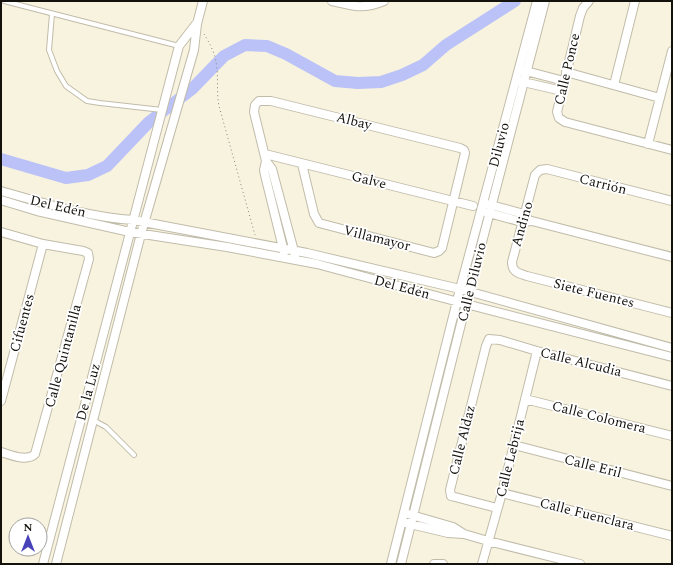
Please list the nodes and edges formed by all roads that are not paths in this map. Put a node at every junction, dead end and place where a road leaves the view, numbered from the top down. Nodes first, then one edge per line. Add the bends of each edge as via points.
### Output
1 (4, 1) edge
2 (203, 1) edge
3 (332, 1) edge
4 (384, 1) edge
5 (537, 1) edge
6 (545, 1) edge
7 (589, 1) edge
8 (635, 1) edge
9 (357, 4) edge
10 (52, 14) junction
11 (196, 24) junction
12 (179, 46) junction
13 (194, 50) junction
14 (672, 51) edge
15 (523, 71) junction
16 (565, 76) junction
17 (520, 81) junction
18 (614, 85) junction
19 (562, 91) junction
20 (660, 98) junction
21 (162, 110) junction
22 (648, 144) junction
23 (672, 150) edge
24 (265, 158) junction
25 (302, 164) junction
26 (535, 175) joint
27 (1, 191) edge
28 (454, 198) junction
29 (1, 200) edge
30 (672, 201) edge
31 (473, 206) dead end
32 (487, 208) junction
33 (523, 218) junction
34 (133, 220) junction
35 (144, 222) junction
36 (1, 232) edge
37 (130, 232) junction
38 (141, 234) junction
39 (43, 244) junction
40 (283, 248) junction
41 (294, 250) junction
42 (672, 257) edge
43 (286, 258) junction
44 (297, 260) junction
45 (516, 272) joint
46 (460, 290) junction
47 (469, 292) junction
48 (458, 302) junction
49 (466, 304) junction
50 (672, 313) edge
51 (489, 340) joint
52 (672, 348) edge
53 (536, 351) junction
54 (672, 357) edge
55 (672, 386) edge
56 (525, 399) junction
57 (1, 401) edge
58 (93, 420) junction
59 (672, 436) edge
60 (514, 445) junction
61 (1, 452) edge
62 (134, 455) dead end
63 (672, 486) edge
64 (502, 493) junction
65 (497, 508) junction
66 (404, 513) junction
67 (413, 516) junction
68 (401, 522) junction
69 (411, 525) junction
70 (464, 534) junction
71 (672, 536) edge
72 (488, 541) junction
73 (42, 564) edge
74 (56, 564) edge
75 (391, 564) edge
76 (401, 564) edge
77 (434, 564) edge
78 (444, 564) edge
79 (482, 564) edge
80 (580, 564) edge

1 - 10 lane
2 - 11 street
3 - 9 street
4 - 9 street via 366,7
5 - 15 street
6 - 15 street, Calle Diluvio
7 - 16 street, Calle Ponce via 580,16
8 - 18 street
10 - 12 lane
10 - 21 lane via 49,50 66,86 87,101
11 - 12 street
11 - 13 street, De la Luz
12 - 13 street
12 - 21 street, De la Luz
13 - 35 street, De la Luz
14 - 20 street
15 - 16 street
15 - 17 street, Calle Diluvio
16 - 18 street
16 - 19 street, Calle Ponce
17 - 19 street
17 - 32 street, Calle Diluvio
18 - 20 street
19 - 22 street, Calle Ponce via 558,112 559,118 565,122
20 - 22 street
21 - 34 street, De la Luz
22 - 23 street, Calle Ponce
24 - 25 street, Galve
24 - 28 street, Albay via 254,112 257,102 264,100 464,150
24 - 40 street, Albay via 264,170
24 - 41 street, Albay via 272,169
25 - 28 street, Galve
25 - 28 street, Villamayor via 318,223 434,253 442,248
26 - 30 street, Carrión via 540,170 547,169
26 - 33 street, Andino
27 - 34 street, Del Edén via 43,203
28 - 31 street, Galve
29 - 37 street, Del Edén via 37,211
32 - 33 street
32 - 46 street
32 - 47 street, Calle Diluvio
33 - 42 street
33 - 45 street, Andino via 512,258 512,266
34 - 35 street, Del Edén
34 - 37 street, De la Luz
35 - 38 street, De la Luz
35 - 40 street, Del Edén
36 - 39 street
37 - 38 street, Del Edén
37 - 73 street, De la Luz
38 - 43 street, Del Edén
38 - 58 street, De la Luz
39 - 57 street, Cifuentes
39 - 61 street, Calle Quintanilla via 83,251 88,253 89,259 37,450 33,457 19,457
40 - 41 street, Del Edén
40 - 43 street, Albay
41 - 44 street, Albay
41 - 46 street, Del Edén
43 - 44 street, Del Edén
44 - 48 street, Del Edén
45 - 50 street, Siete Fuentes
46 - 47 street, Del Edén
46 - 48 street
47 - 49 street, Calle Diluvio
47 - 52 street, Del Edén
48 - 49 street, Del Edén
48 - 66 street
49 - 54 street, Del Edén
49 - 67 street, Calle Diluvio
51 - 53 street, Calle Alcudia via 500,340
51 - 65 street, Calle Aldaz via 450,490 451,496
53 - 55 street, Calle Alcudia
53 - 56 street, Calle Lebrija
56 - 59 street, Calle Colomera
56 - 60 street, Calle Lebrija
58 - 62 lane via 106,427
58 - 74 street, De la Luz
60 - 63 street, Calle Eril
60 - 64 street, Calle Lebrija
64 - 65 street, Calle Lebrija
64 - 71 street, Calle Fuenclara
65 - 72 street, Calle Lebrija
66 - 67 street
66 - 68 street
67 - 69 street, Calle Diluvio
67 - 70 street via 453,527
68 - 69 street
68 - 75 street
69 - 70 street
69 - 76 street, Calle Diluvio
70 - 72 street
72 - 79 street, Calle Lebrija
72 - 80 street
77 - 78 street

